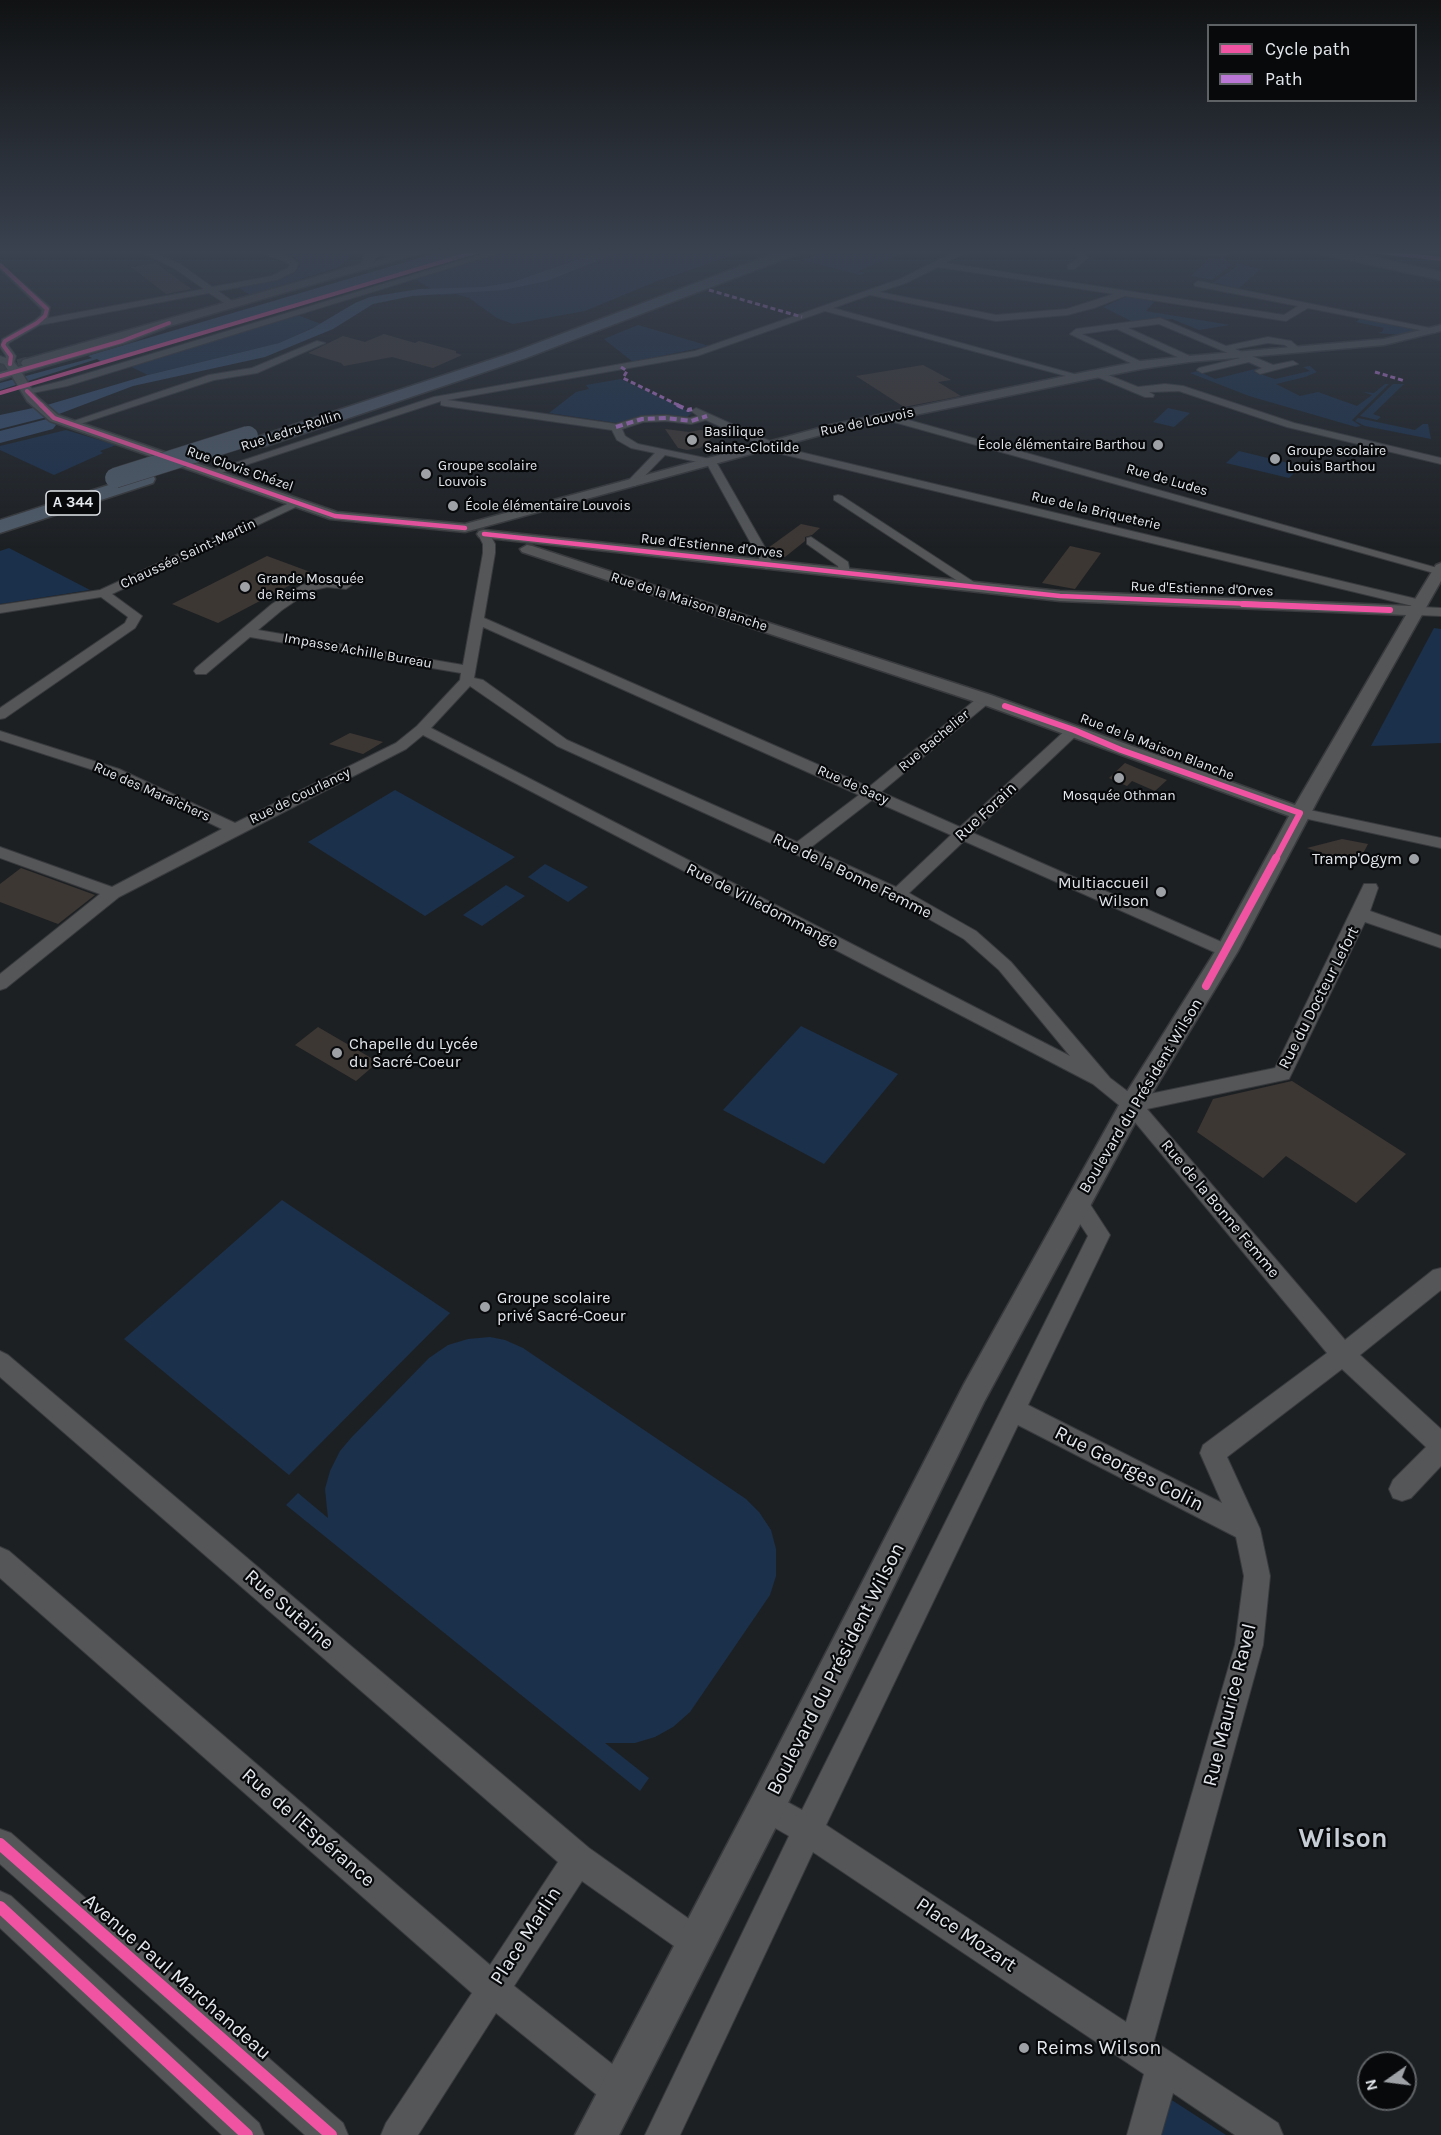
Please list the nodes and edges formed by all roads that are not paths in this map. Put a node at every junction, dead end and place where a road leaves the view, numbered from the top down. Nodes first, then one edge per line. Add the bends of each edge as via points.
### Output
1 (6, 350) edge
2 (75, 350) edge
3 (84, 350) edge
4 (177, 350) edge
5 (304, 350) edge
6 (534, 350) edge
7 (704, 350) edge
8 (978, 350) edge
9 (1108, 350) edge
10 (1169, 350) edge
11 (1230, 350) edge
12 (1275, 350) edge
13 (1233, 351) junction
14 (1189, 359) junction
15 (1250, 359) junction
16 (28, 363) tunnel mouth
17 (1293, 363) dead end
18 (1141, 365) junction
19 (8, 367) edge
20 (1271, 368) junction
21 (1202, 370) dead end
22 (1098, 374) junction
23 (1256, 374) dead end
24 (0, 376) edge
25 (1080, 377) junction
26 (26, 389) junction
27 (431, 401) junction
28 (692, 409) dead end
29 (706, 416) junction
30 (887, 417) junction
31 (70, 424) junction
32 (616, 427) junction
33 (254, 439) junction
34 (767, 446) junction
35 (661, 453) junction
36 (1441, 461) edge
37 (711, 462) junction
38 (211, 473) junction
39 (631, 484) junction
40 (838, 498) dead end
41 (296, 503) junction
42 (0, 515) edge
43 (0, 527) edge
44 (465, 528) junction
45 (484, 534) junction
46 (812, 541) dead end
47 (554, 542) junction
48 (540, 554) junction
49 (766, 565) junction
50 (1440, 570) edge
51 (950, 572) junction
52 (844, 573) junction
53 (936, 583) junction
54 (346, 585) dead end
55 (977, 588) junction
56 (103, 593) junction
57 (1418, 608) junction
58 (0, 609) edge
59 (1441, 612) edge
60 (477, 620) junction
61 (247, 632) junction
62 (201, 671) dead end
63 (468, 675) junction
64 (985, 699) junction
65 (0, 715) edge
66 (422, 729) junction
67 (1074, 730) junction
68 (0, 735) edge
69 (871, 793) junction
70 (1300, 813) junction
71 (235, 829) junction
72 (964, 833) junction
73 (1441, 843) edge
74 (798, 849) junction
75 (0, 852) edge
76 (1370, 888) dead end
77 (113, 893) junction
78 (898, 894) junction
79 (1360, 914) junction
80 (1441, 942) edge
81 (1227, 951) junction
82 (0, 984) edge
83 (1103, 1083) junction
84 (1132, 1106) junction
85 (1078, 1204) junction
86 (1441, 1277) edge
87 (1343, 1355) junction
88 (0, 1362) edge
89 (1012, 1409) junction
90 (1441, 1447) edge
91 (1402, 1489) dead end
92 (1247, 1529) junction
93 (0, 1560) edge
94 (767, 1806) junction
95 (807, 1830) junction
96 (0, 1844) edge
97 (578, 1858) junction
98 (0, 1907) edge
99 (695, 1942) junction
100 (492, 1989) junction
101 (1135, 2048) junction
102 (1163, 2066) junction
103 (620, 2091) junction
104 (247, 2135) edge
105 (331, 2135) edge
106 (398, 2135) edge
107 (596, 2135) edge
108 (663, 2135) edge
109 (1144, 2135) edge
110 (1266, 2135) edge

1 - 19 street via 11,356
2 - 16 main road
3 - 19 street
4 - 26 street via 64,384
5 - 31 street via 254,371 212,377
6 - 33 highway, A 344
7 - 27 street, Rue Ledru-Rollin
8 - 25 street
9 - 18 street, Rue de Louvois
10 - 14 street
11 - 13 street, Rue de Louvois
12 - 13 street, Rue de Louvois
13 - 14 street, Rue de Louvois
13 - 15 street, Rue de Louvois
14 - 18 street, Rue de Louvois
15 - 20 street, Rue de Louvois
15 - 21 street
17 - 20 street
18 - 22 street, Rue de Louvois
19 - 24 street
19 - 26 street, Rue Clovis Chézel
20 - 23 street
22 - 25 street, Rue de Louvois
22 - 36 street via 1137,390 1174,386 1322,434
25 - 30 street, Rue de Louvois
26 - 31 street, Rue Clovis Chézel via 54,418
27 - 32 street
27 - 38 street, Rue Ledru-Rollin
28 - 29 street, Rue de la Briqueterie
29 - 32 street via 691,421 642,419
29 - 34 street, Rue de la Briqueterie
30 - 34 street, Rue de Louvois
30 - 50 street, Rue de Ludes
31 - 38 street, Rue Clovis Chézel
32 - 35 street via 626,442
33 - 42 highway, A 344, bridge
33 - 43 highway, A 344
34 - 37 street, Rue de Louvois
34 - 57 street, Rue de la Briqueterie
35 - 37 street
35 - 39 street
37 - 39 street, Rue de Louvois
37 - 49 street
38 - 41 street, Rue Clovis Chézel
39 - 44 street, Rue de Louvois
40 - 51 street, Rue d'Estienne d'Orves
41 - 44 street, Rue Clovis Chézel via 335,516
41 - 56 street, Chaussée Saint-Martin
44 - 45 street
45 - 47 street, Rue d'Estienne d'Orves
45 - 48 street, Rue de la Maison Blanche
45 - 60 street via 489,553
46 - 52 street via 844,564
47 - 48 street
47 - 49 street, Rue d'Estienne d'Orves
48 - 64 street, Rue de la Maison Blanche
49 - 52 street, Rue d'Estienne d'Orves
50 - 57 street, Boulevard du Président Wilson
51 - 53 street
51 - 55 street, Rue d'Estienne d'Orves
52 - 53 street, Rue d'Estienne d'Orves
53 - 55 street, Rue d'Estienne d'Orves
54 - 61 street, Impasse Achille Bureau via 327,583 306,588
55 - 57 street, Rue d'Estienne d'Orves via 1060,596
56 - 58 street
56 - 65 street, Chaussée Saint-Martin via 135,616 130,625
57 - 59 street, Rue d'Estienne d'Orves
57 - 70 street, Boulevard du Président Wilson
60 - 63 street
60 - 69 street, Rue de Sacy
61 - 62 street, Impasse Achille Bureau
61 - 63 street, Impasse Achille Bureau
63 - 66 street, Rue de Courlancy
63 - 74 street, Rue de la Bonne Femme via 562,743
64 - 67 street, Rue de la Maison Blanche
64 - 69 street, Rue Bachelier
66 - 71 street, Rue de Courlancy via 401,746
66 - 83 street, Rue de Villedommange
67 - 70 street, Rue de la Maison Blanche
67 - 72 street, Rue Forain
68 - 71 street, Rue des Maraîchers via 114,772
69 - 72 street, Rue de Sacy
69 - 74 street, Rue Bachelier
70 - 73 street, Rue de la Maison Blanche
70 - 81 street, Boulevard du Président Wilson
71 - 77 street, Rue de Courlancy
72 - 78 street, Rue Forain
72 - 81 street, Rue de Sacy
74 - 78 street, Rue de la Bonne Femme
75 - 77 street
76 - 79 street, Rue du Docteur Lefort
77 - 82 street, Rue de Courlancy
78 - 83 street, Rue de la Bonne Femme via 970,935 1005,966
79 - 80 street, Rue du Docteur Lefort
79 - 84 street, Rue du Docteur Lefort via 1282,1074
81 - 84 street, Boulevard du Président Wilson
83 - 84 street, Rue de la Bonne Femme
84 - 85 street, Boulevard du Président Wilson
84 - 87 street, Rue de la Bonne Femme
85 - 89 street, Boulevard du Président Wilson via 1099,1235
85 - 94 street, Boulevard du Président Wilson via 969,1402
86 - 87 street
87 - 90 street, Rue de la Bonne Femme
87 - 92 street, Rue Maurice Ravel via 1212,1453
88 - 97 street, Rue Sutaine
89 - 92 street, Rue Georges Colin
89 - 95 street, Boulevard du Président Wilson
90 - 91 street
92 - 101 street, Rue Maurice Ravel via 1257,1576 1249,1645
93 - 100 street, Rue de l'Espérance
94 - 95 street, Place Mozart
94 - 99 street, Boulevard du Président Wilson
95 - 101 street, Place Mozart
95 - 108 street, Boulevard du Président Wilson
96 - 105 street, Avenue Paul Marchandeau
97 - 99 street
97 - 100 street, Place Marlin
98 - 104 street
99 - 103 street, Boulevard du Président Wilson
100 - 103 street, Rue de l'Espérance
100 - 106 street, Place Marlin
101 - 102 street, Place Mozart
102 - 109 street
102 - 110 street, Place Mozart
103 - 107 street, Boulevard du Président Wilson

